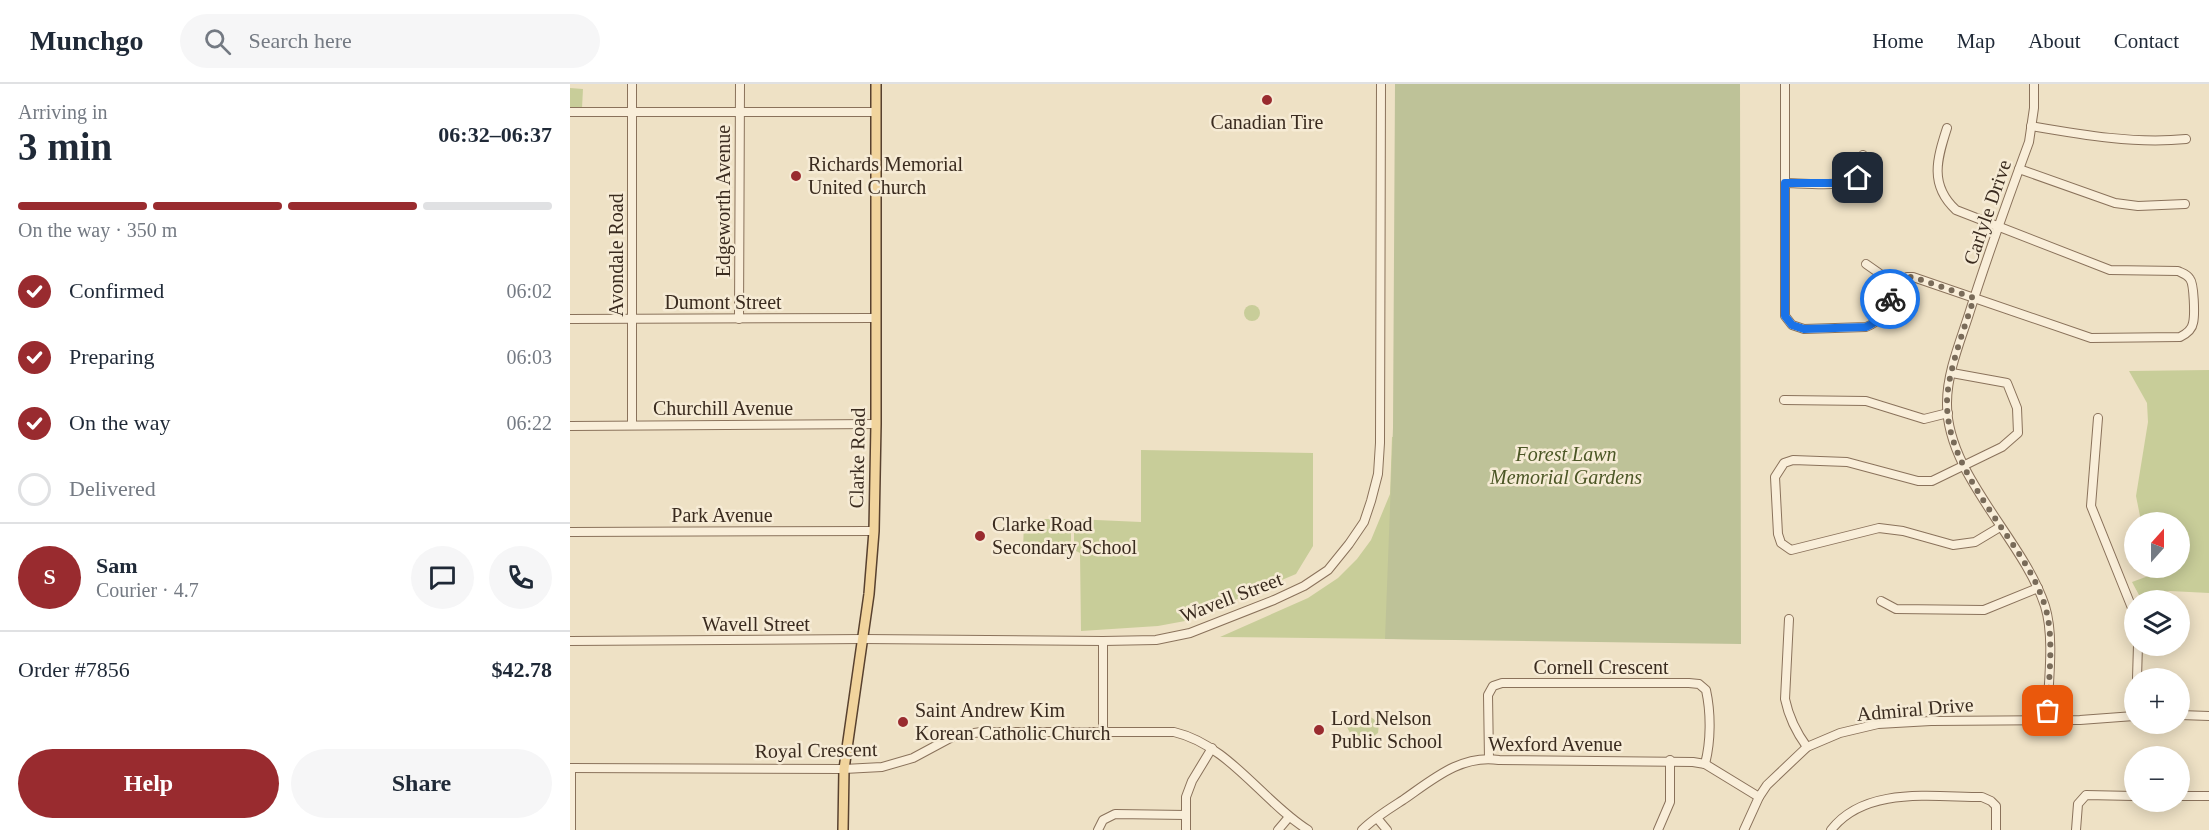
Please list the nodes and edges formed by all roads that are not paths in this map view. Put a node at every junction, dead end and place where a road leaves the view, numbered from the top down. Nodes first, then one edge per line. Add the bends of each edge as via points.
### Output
1 (632, 84) edge
2 (740, 84) edge
3 (876, 84) edge
4 (1381, 84) edge
5 (1785, 84) edge
6 (2034, 84) edge
7 (570, 112) edge
8 (632, 112) junction
9 (875, 112) junction
10 (740, 113) junction
11 (2031, 126) junction
12 (1947, 128) dead end
13 (2186, 139) dead end
14 (1863, 155) dead end
15 (2019, 169) junction
16 (1785, 183) junction
17 (2185, 204) dead end
18 (1999, 226) junction
19 (1866, 264) dead end
20 (1896, 285) junction
21 (1974, 298) junction
22 (875, 318) junction
23 (570, 319) edge
24 (739, 319) junction
25 (632, 320) junction
26 (1952, 373) junction
27 (1784, 400) dead end
28 (1948, 412) junction
29 (2098, 418) dead end
30 (876, 424) junction
31 (632, 425) junction
32 (570, 426) edge
33 (1963, 465) junction
34 (2001, 526) junction
35 (874, 531) junction
36 (570, 532) edge
37 (2038, 588) junction
38 (2125, 590) edge
39 (1881, 601) dead end
40 (1789, 620) dead end
41 (863, 639) junction
42 (570, 641) edge
43 (1103, 641) junction
44 (2190, 715) edge
45 (2209, 716) edge
46 (2124, 717) edge
47 (2047, 719) junction
48 (1103, 731) junction
49 (1807, 747) junction
50 (1212, 748) junction
51 (1489, 759) junction
52 (1670, 760) junction
53 (1705, 764) junction
54 (571, 768) edge
55 (844, 769) junction
56 (2124, 796) edge
57 (2190, 796) edge
58 (2209, 796) edge
59 (1759, 797) junction
60 (1186, 815) junction
61 (1289, 817) junction
62 (1377, 818) junction
63 (571, 825) edge
64 (843, 830) edge
65 (1098, 830) edge
66 (1186, 830) edge
67 (1278, 830) edge
68 (1308, 830) edge
69 (1362, 830) edge
70 (1387, 830) edge
71 (1658, 830) edge
72 (1744, 830) edge
73 (1831, 830) edge
74 (1996, 830) edge
75 (2076, 830) edge

1 - 8 street, Avondale Road
2 - 10 street, Edgeworth Avenue
3 - 9 main road, Clarke Road
4 - 43 street, Wavell Street via 1380,443 1378,474 1364,522 1328,570 1274,600 1190,633 1156,640
5 - 16 street
6 - 11 street, Carlyle Drive
7 - 8 street
8 - 10 street
8 - 25 street, Avondale Road
9 - 10 street
9 - 22 main road, Clarke Road
10 - 24 street, Edgeworth Avenue
11 - 13 street via 2107,138
11 - 15 street, Carlyle Drive
12 - 18 street via 1938,163 1939,185 1945,200 1956,210
14 - 16 street via 1858,178 1847,183
15 - 17 street via 2115,203
15 - 18 street, Carlyle Drive
16 - 20 street via 1785,316 1792,325 1804,329 1866,327 1884,315
18 - 21 street, Carlyle Drive
18 - 21 street via 2110,270 2184,273 2193,284 2193,324 2180,337 2091,338
19 - 20 street
20 - 21 street via 1913,277
21 - 26 street, Carlyle Drive
22 - 24 street, Dumont Street
22 - 30 main road, Clarke Road
23 - 25 street, Dumont Street
24 - 25 street, Dumont Street
25 - 31 street, Avondale Road
26 - 28 street, Carlyle Drive
26 - 33 street via 2007,383 2017,408 2018,433 2002,447
27 - 28 street via 1866,401 1924,419
28 - 33 street, Carlyle Drive
29 - 38 street via 2091,507
30 - 31 street, Churchill Avenue
30 - 35 main road, Clarke Road
31 - 32 street, Churchill Avenue
33 - 34 street, Carlyle Drive
33 - 34 street via 1925,481 1847,462 1784,463 1775,477 1780,543 1791,550 1880,528 1953,545 1975,542
34 - 37 street, Carlyle Drive
35 - 36 street, Park Avenue
35 - 41 main road, Clarke Road
37 - 39 street via 1984,610 1896,609
37 - 47 street, Carlyle Drive via 2046,608 2050,639
40 - 49 street via 1785,699 1797,733
41 - 42 street, Wavell Street
41 - 43 street, Wavell Street
41 - 55 main road, Clarke Road
43 - 48 street
44 - 45 street
46 - 47 street, Admiral Drive
47 - 49 street, Admiral Drive via 1878,724 1840,733
48 - 50 street, Royal Crescent via 1174,732
48 - 55 street, Royal Crescent via 981,732 954,736 913,758 882,766
49 - 59 street, Admiral Drive
50 - 60 street via 1186,796
50 - 61 street, Royal Crescent
51 - 52 street, Wexford Avenue
51 - 53 street, Cornell Crescent via 1488,695 1493,686 1689,683 1706,690 1708,700
51 - 62 street, Wexford Avenue via 1447,769
52 - 53 street, Wexford Avenue
52 - 71 street via 1670,802
53 - 59 street, Wexford Avenue
54 - 55 street, Royal Crescent
54 - 63 street, Royal Crescent
55 - 64 main road, Clarke Road
56 - 75 street via 2086,795 2078,804
57 - 58 street
59 - 72 street, Admiral Drive
60 - 65 street via 1115,814 1103,820
60 - 66 street
61 - 67 street
61 - 68 street, Royal Crescent
62 - 69 street, Wexford Avenue
62 - 70 street
73 - 74 street via 1841,817 1885,798 1982,797 1996,806

